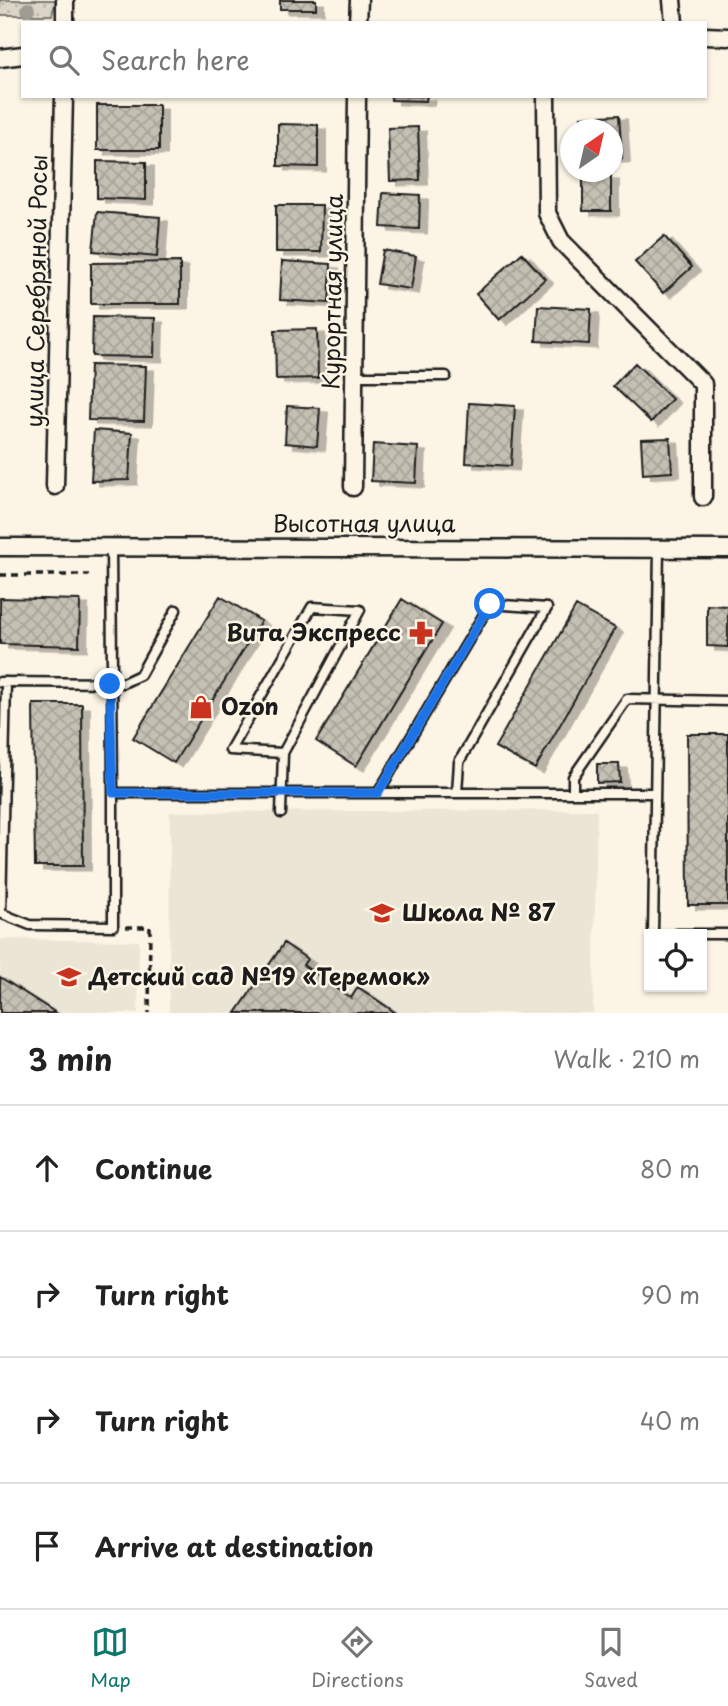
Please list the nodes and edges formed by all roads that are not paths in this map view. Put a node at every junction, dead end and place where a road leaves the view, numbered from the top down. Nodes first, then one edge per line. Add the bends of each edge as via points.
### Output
1 (65, 0) edge
2 (359, 0) edge
3 (672, 0) edge
4 (65, 21) edge
5 (358, 21) edge
6 (674, 21) edge
7 (707, 36) edge
8 (728, 37) edge
9 (21, 55) edge
10 (0, 58) edge
11 (64, 98) edge
12 (357, 98) edge
13 (547, 98) edge
14 (355, 376) junction
15 (446, 376) dead end
16 (55, 486) dead end
17 (353, 487) dead end
18 (704, 497) dead end
19 (111, 546) junction
20 (0, 547) edge
21 (659, 548) junction
22 (728, 549) edge
23 (176, 610) dead end
24 (3, 682) edge
25 (110, 684) junction
26 (656, 700) junction
27 (728, 701) edge
28 (283, 753) junction
29 (573, 792) junction
30 (113, 793) junction
31 (282, 793) junction
32 (378, 793) junction
33 (457, 793) junction
34 (655, 793) junction
35 (281, 813) dead end
36 (1, 913) edge
37 (653, 929) edge
38 (707, 934) edge
39 (728, 934) edge

1 - 4 street
2 - 5 street
3 - 6 street
7 - 8 street
9 - 10 street
11 - 16 street, улица Серебряной Росы
12 - 14 street, Курортная улица
13 - 18 street via 547,213 561,241 702,384
14 - 15 lane
14 - 17 street, Курортная улица
19 - 20 street, Высотная улица
19 - 21 street, Высотная улица
19 - 25 lane
21 - 22 street, Высотная улица
21 - 26 lane
23 - 25 lane via 139,675
24 - 25 lane
24 - 36 lane
25 - 30 lane
26 - 27 lane
26 - 29 lane via 627,699 573,777
26 - 34 lane
28 - 28 lane via 328,670 360,610 312,607 230,750
28 - 31 lane
29 - 33 lane
29 - 34 lane
30 - 31 lane
30 - 36 lane via 113,926 30,925
31 - 32 lane
31 - 35 lane
32 - 33 lane
32 - 33 lane via 490,604 547,608 459,762
34 - 37 lane
38 - 39 lane

